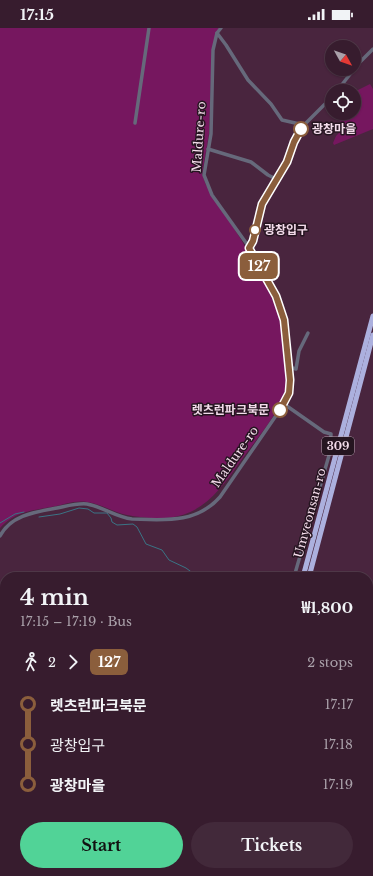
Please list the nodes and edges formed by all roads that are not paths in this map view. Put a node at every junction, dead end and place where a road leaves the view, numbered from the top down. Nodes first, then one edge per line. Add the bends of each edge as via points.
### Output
1 (149, 28) edge
2 (221, 28) edge
3 (217, 33) junction
4 (373, 49) edge
5 (342, 84) edge
6 (325, 104) edge
7 (135, 123) dead end
8 (304, 125) junction
9 (208, 149) junction
10 (276, 179) junction
11 (249, 248) junction
12 (373, 316) edge
13 (308, 333) dead end
14 (373, 335) edge
15 (289, 366) junction
16 (284, 404) junction
17 (0, 536) edge
18 (295, 572) edge
19 (304, 572) edge
20 (310, 572) edge

1 - 7 street
2 - 3 street, Maldure-ro
3 - 8 street via 248,80 282,120
3 - 9 street, Maldure-ro via 213,50
4 - 5 street
6 - 8 street
8 - 10 street
9 - 10 street via 251,162
9 - 11 street, Maldure-ro via 204,175 212,195
10 - 11 street via 262,204
11 - 15 street, Maldure-ro via 276,296 284,320
12 - 19 highway, Umyeonsan-ro / 309
13 - 15 street via 299,351 296,369
14 - 20 highway, Umyeonsan-ro / 309
15 - 16 street, Maldure-ro via 289,393
16 - 17 street, Maldure-ro via 220,497 190,517 170,520 126,519 98,507 74,505 17,518 3,529
16 - 18 street via 330,434 329,458

